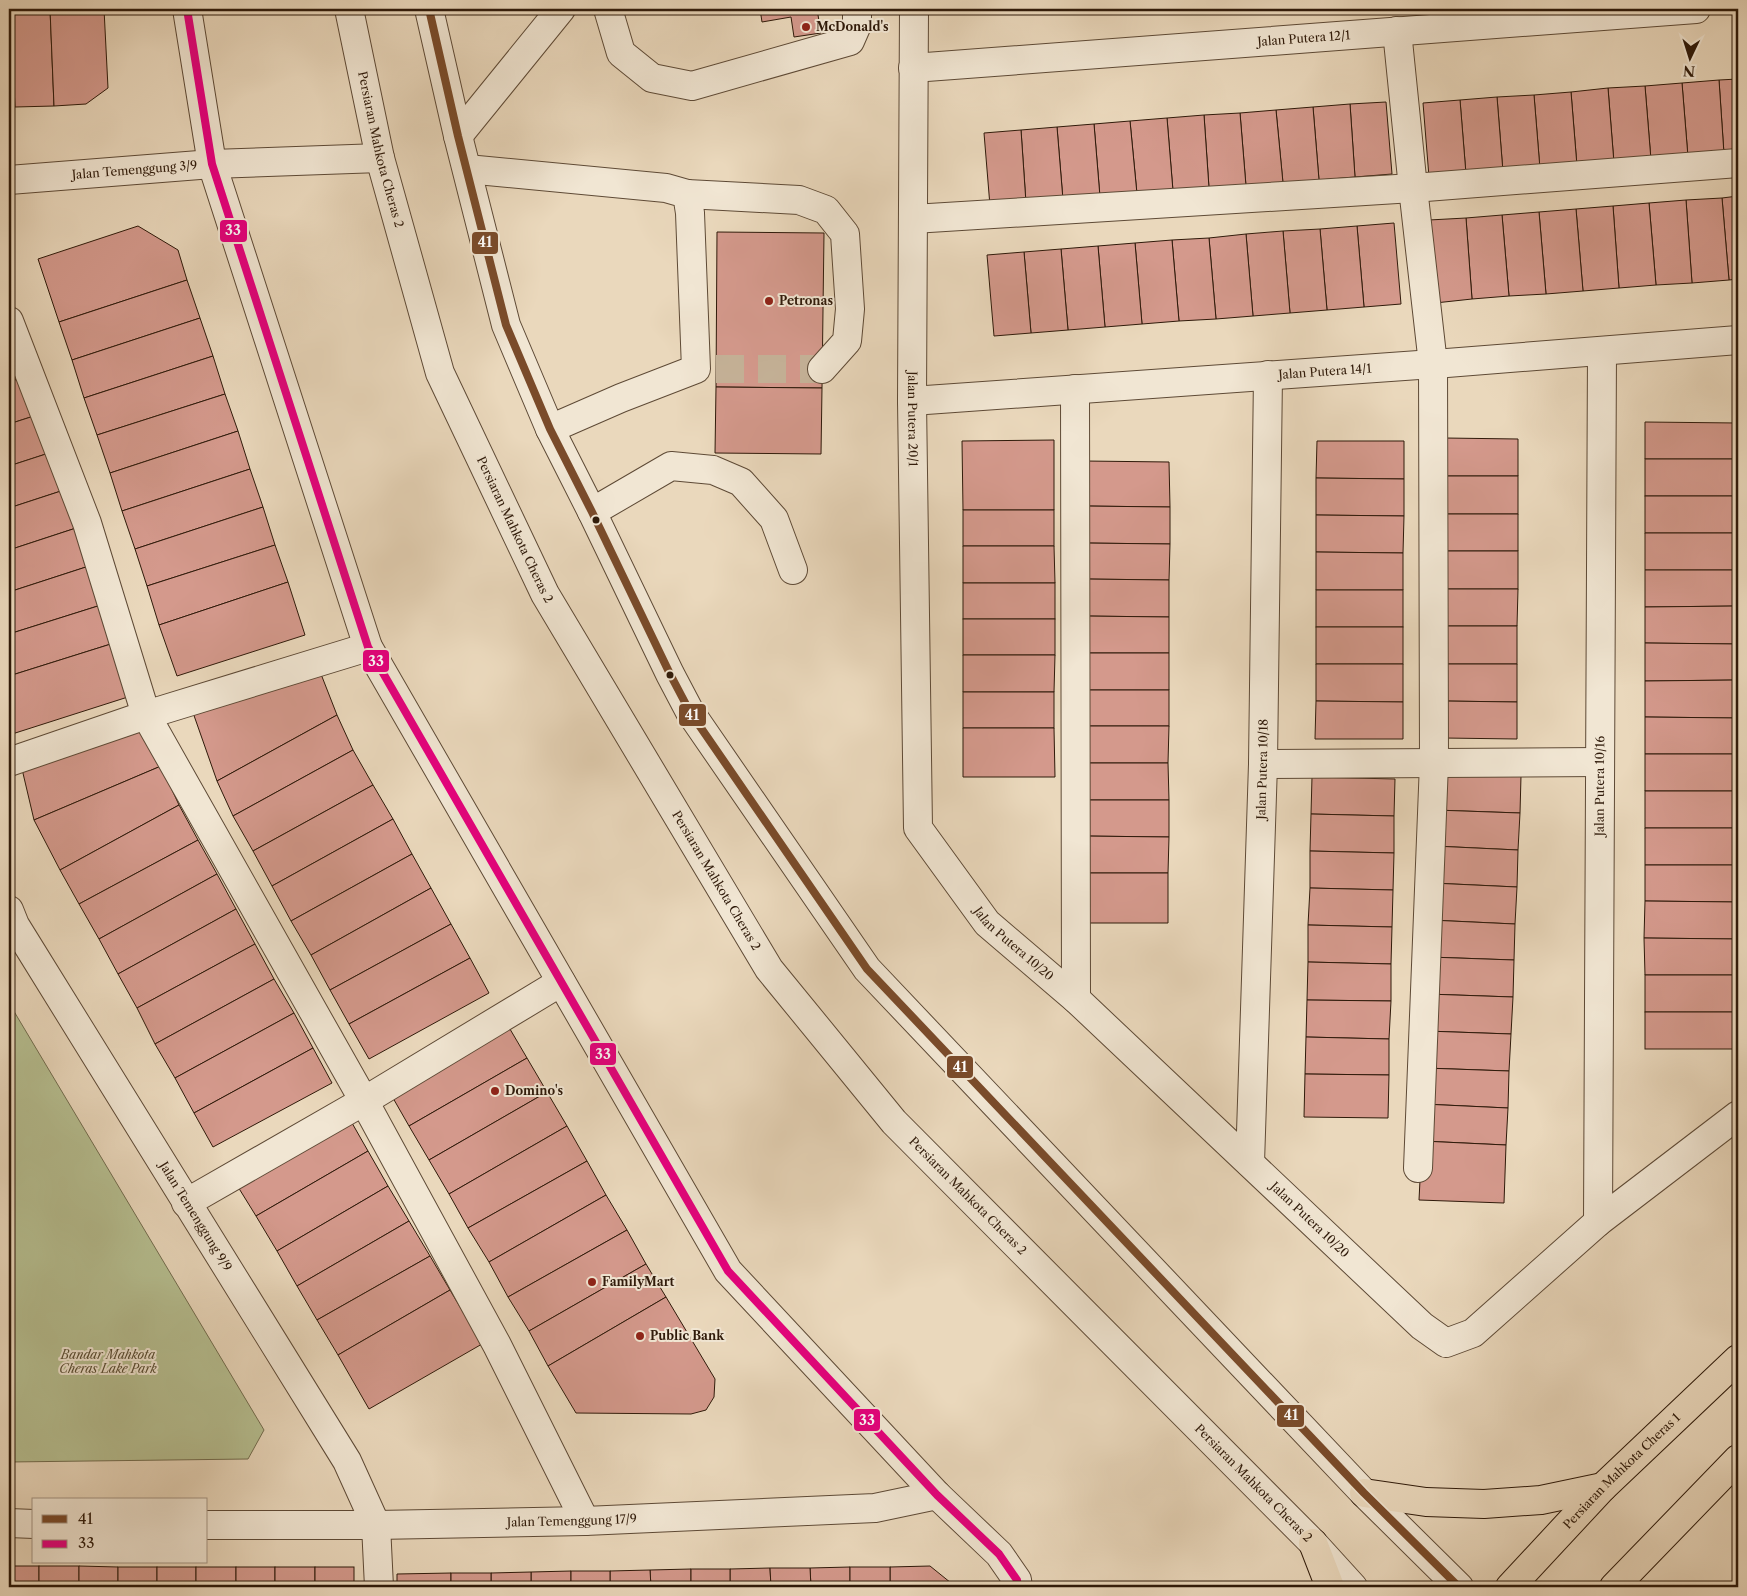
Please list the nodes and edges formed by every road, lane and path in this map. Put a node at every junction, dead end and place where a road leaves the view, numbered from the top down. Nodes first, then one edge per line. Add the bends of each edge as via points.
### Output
1 (187, 9) edge
2 (348, 9) edge
3 (429, 9) edge
4 (561, 9) edge
5 (608, 9) edge
6 (857, 9) edge
7 (914, 9) edge
8 (1696, 9) edge
9 (1408, 24) edge
10 (913, 68) junction
11 (458, 136) junction
12 (380, 158) junction
13 (1738, 163) edge
14 (212, 164) junction
15 (467, 169) junction
16 (9, 180) edge
17 (1413, 188) junction
18 (687, 194) junction
19 (913, 219) junction
20 (9, 321) edge
21 (1738, 340) edge
22 (1602, 351) junction
23 (1433, 364) junction
24 (822, 369) dead end
25 (1268, 375) junction
26 (1075, 389) junction
27 (912, 401) junction
28 (550, 429) junction
29 (592, 512) junction
30 (793, 570) dead end
31 (368, 646) junction
32 (146, 716) junction
33 (9, 762) edge
34 (1600, 762) junction
35 (1434, 763) junction
36 (1263, 764) junction
37 (918, 828) joint
38 (9, 910) edge
39 (561, 982) junction
40 (1076, 999) junction
41 (364, 1101) junction
42 (1738, 1115) edge
43 (1250, 1163) junction
44 (1418, 1168) dead end
45 (186, 1203) junction
46 (1598, 1222) junction
47 (1738, 1359) edge
48 (1738, 1458) edge
49 (1603, 1487) junction
50 (1364, 1493) junction
51 (937, 1496) junction
52 (585, 1521) junction
53 (9, 1523) edge
54 (32, 1524) edge
55 (208, 1525) edge
56 (376, 1525) junction
57 (1312, 1543) junction
58 (379, 1587) edge
59 (1018, 1587) edge
60 (1330, 1587) edge
61 (1353, 1587) edge
62 (1459, 1587) edge
63 (1510, 1587) edge
64 (1614, 1587) edge

1 - 14 street
2 - 12 street, Persiaran Mahkota Cheras 2
3 - 11 street
4 - 11 street
5 - 6 street via 621,53 652,78 692,86 850,41 857,25
7 - 10 street, Jalan Putera 20/1
8 - 9 street, Jalan Putera 12/1
9 - 10 street, Jalan Putera 12/1
9 - 17 street
10 - 19 street, Jalan Putera 20/1
11 - 15 street
12 - 14 street, Jalan Temenggung 3/9
12 - 57 street, Persiaran Mahkota Cheras 2 via 440,373 545,594 769,969 894,1122
13 - 17 street
14 - 16 street, Jalan Temenggung 3/9
14 - 31 street
15 - 18 street via 666,188
15 - 28 street via 506,325
17 - 19 street
17 - 23 street
18 - 24 street via 799,200 826,210 845,234 850,309 847,341
18 - 28 street via 706,369 621,398
19 - 27 street, Jalan Putera 20/1
20 - 32 street via 88,523
21 - 22 street, Jalan Putera 14/1
22 - 23 street, Jalan Putera 14/1
22 - 34 street, Jalan Putera 10/16
23 - 25 street, Jalan Putera 14/1
23 - 35 street
25 - 26 street, Jalan Putera 14/1
25 - 36 street, Jalan Putera 10/18
26 - 27 street, Jalan Putera 14/1
26 - 40 street
27 - 37 street, Jalan Putera 20/1
28 - 29 street
29 - 30 street via 671,466 713,470 741,482 774,518
29 - 50 street via 690,712 867,969
31 - 32 street
31 - 39 street
32 - 33 street
32 - 41 street
34 - 35 street
34 - 46 street, Jalan Putera 10/16
35 - 36 street
35 - 44 street
36 - 43 street, Jalan Putera 10/18
37 - 40 street, Jalan Putera 10/20 via 987,923
38 - 45 street, Jalan Temenggung 9/9 via 15,925
39 - 41 street
39 - 51 street via 728,1271
40 - 43 street, Jalan Putera 10/20
41 - 45 street
41 - 52 street via 497,1345
42 - 46 street, Jalan Putera 10/20
43 - 46 street, Jalan Putera 10/20 via 1422,1326 1446,1343 1473,1333
45 - 56 street, Jalan Temenggung 9/9 via 347,1462
47 - 49 main road, Persiaran Mahkota Cheras 1
48 - 64 main road
49 - 50 main road via 1541,1500 1484,1504 1426,1502
49 - 63 main road, Persiaran Mahkota Cheras 1
50 - 62 street
51 - 52 street, Jalan Temenggung 17/9 via 875,1508
51 - 59 street via 999,1554 1017,1580
52 - 56 street, Jalan Temenggung 17/9
53 - 54 street
55 - 56 street, Jalan Temenggung 17/9
56 - 58 street
57 - 60 main road
57 - 61 street, Persiaran Mahkota Cheras 2

